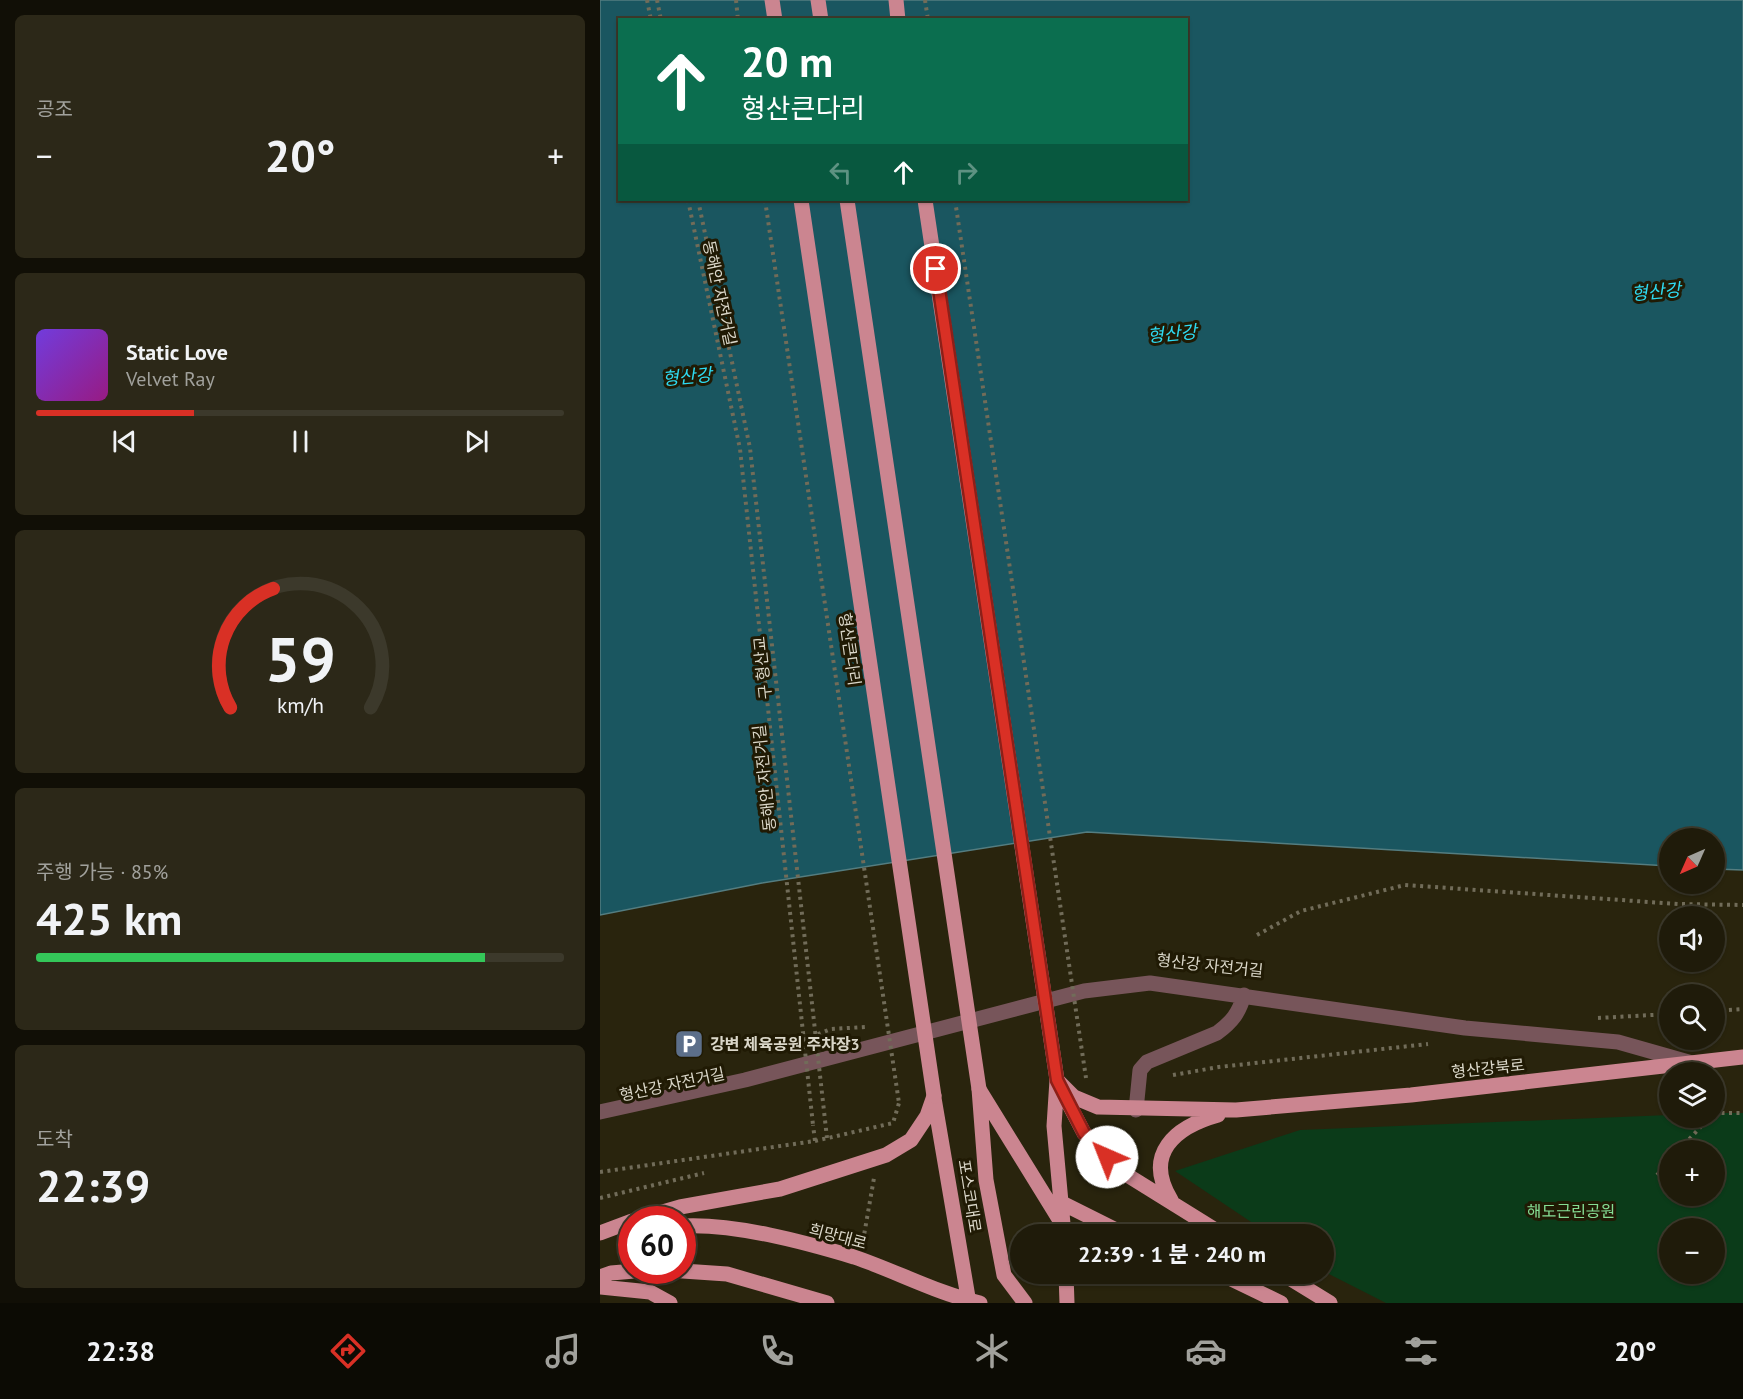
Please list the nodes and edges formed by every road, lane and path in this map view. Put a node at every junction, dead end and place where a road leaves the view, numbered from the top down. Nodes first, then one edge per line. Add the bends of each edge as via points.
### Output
1 (647, 0) edge
2 (657, 0) edge
3 (736, 0) edge
4 (772, 0) edge
5 (818, 0) edge
6 (896, 0) edge
7 (925, 0) edge
8 (651, 18) edge
9 (661, 18) edge
10 (738, 18) edge
11 (775, 18) edge
12 (821, 18) edge
13 (898, 18) edge
14 (928, 18) edge
15 (688, 201) edge
16 (698, 201) edge
17 (765, 201) edge
18 (801, 201) edge
19 (848, 201) edge
20 (925, 201) edge
21 (955, 201) edge
22 (1743, 905) edge
23 (1257, 935) dead end
24 (1073, 982) dead end
25 (1061, 985) dead end
26 (1244, 995) junction
27 (1743, 1009) edge
28 (1725, 1010) edge
29 (1659, 1015) edge
30 (1587, 1019) dead end
31 (889, 1025) dead end
32 (867, 1027) dead end
33 (878, 1028) dead end
34 (1432, 1044) dead end
35 (778, 1052) dead end
36 (1743, 1057) edge
37 (1689, 1062) edge
38 (1700, 1062) edge
39 (1659, 1067) edge
40 (1057, 1080) junction
41 (1139, 1086) junction
42 (1091, 1087) dead end
43 (979, 1089) junction
44 (934, 1096) junction
45 (1136, 1110) junction
46 (1236, 1110) junction
47 (600, 1112) edge
48 (1725, 1113) edge
49 (1743, 1113) edge
50 (1700, 1128) edge
51 (827, 1138) junction
52 (1688, 1140) edge
53 (815, 1141) junction
54 (600, 1172) edge
55 (704, 1173) dead end
56 (875, 1173) dead end
57 (600, 1198) edge
58 (1062, 1203) junction
59 (1173, 1204) junction
60 (686, 1206) edge
61 (1060, 1224) edge
62 (1064, 1224) edge
63 (1104, 1224) edge
64 (1206, 1224) edge
65 (696, 1226) edge
66 (618, 1227) edge
67 (618, 1233) edge
68 (600, 1235) edge
69 (863, 1245) dead end
70 (618, 1272) edge
71 (696, 1272) edge
72 (600, 1277) edge
73 (1066, 1284) edge
74 (1242, 1284) edge
75 (1299, 1284) edge
76 (600, 1287) edge
77 (972, 1302) edge
78 (670, 1303) edge
79 (827, 1303) edge
80 (1025, 1303) edge
81 (1067, 1303) edge
82 (1281, 1303) edge
83 (1330, 1303) edge

1 - 8 path
2 - 9 path
3 - 10 path
4 - 11 main road
5 - 12 main road
6 - 13 main road
7 - 14 path
15 - 53 path, 동해안 자전거길, bridge via 740,449
16 - 51 path, 구 형산교, bridge via 750,448
17 - 51 path, 형산큰다리, bridge via 899,1103 893,1123
18 - 44 main road, 형산큰다리, bridge
19 - 43 main road, bridge
20 - 40 main road, bridge
21 - 42 path, bridge via 1086,1078
22 - 23 path via 1405,885 1301,911
24 - 25 path
26 - 37 lane via 1465,1028 1618,1041
26 - 41 lane via 1238,1013 1217,1033 1147,1062 1140,1070
26 - 47 lane via 1150,983 1084,991 746,1080
27 - 28 path
29 - 30 path
31 - 33 path
32 - 35 path via 831,1029
34 - 41 path via 1219,1067 1169,1075
36 - 38 main road, 형산강북로
39 - 46 main road, 형산강북로
40 - 45 main road, 형산강북로 via 1085,1103
40 - 58 main road via 1054,1126
40 - 59 main road via 1084,1133 1119,1170
41 - 45 lane
43 - 61 main road
43 - 80 main road via 986,1180 1004,1275
44 - 60 main road via 927,1116 911,1140 886,1155 780,1189
44 - 77 main road, 포스코대로
45 - 46 main road, 형산강북로
46 - 59 main road, 형산강북로 via 1194,1123 1167,1145 1159,1164 1160,1174
48 - 49 path
50 - 52 path
51 - 53 path
53 - 54 path
55 - 57 path
56 - 69 path
58 - 62 main road
58 - 63 main road
59 - 64 main road
65 - 77 main road, 희망대로 via 751,1232 854,1257
66 - 68 main road
67 - 68 main road
70 - 72 main road
71 - 79 main road via 727,1274
73 - 81 main road
74 - 82 main road
75 - 83 main road
76 - 78 main road via 650,1292

